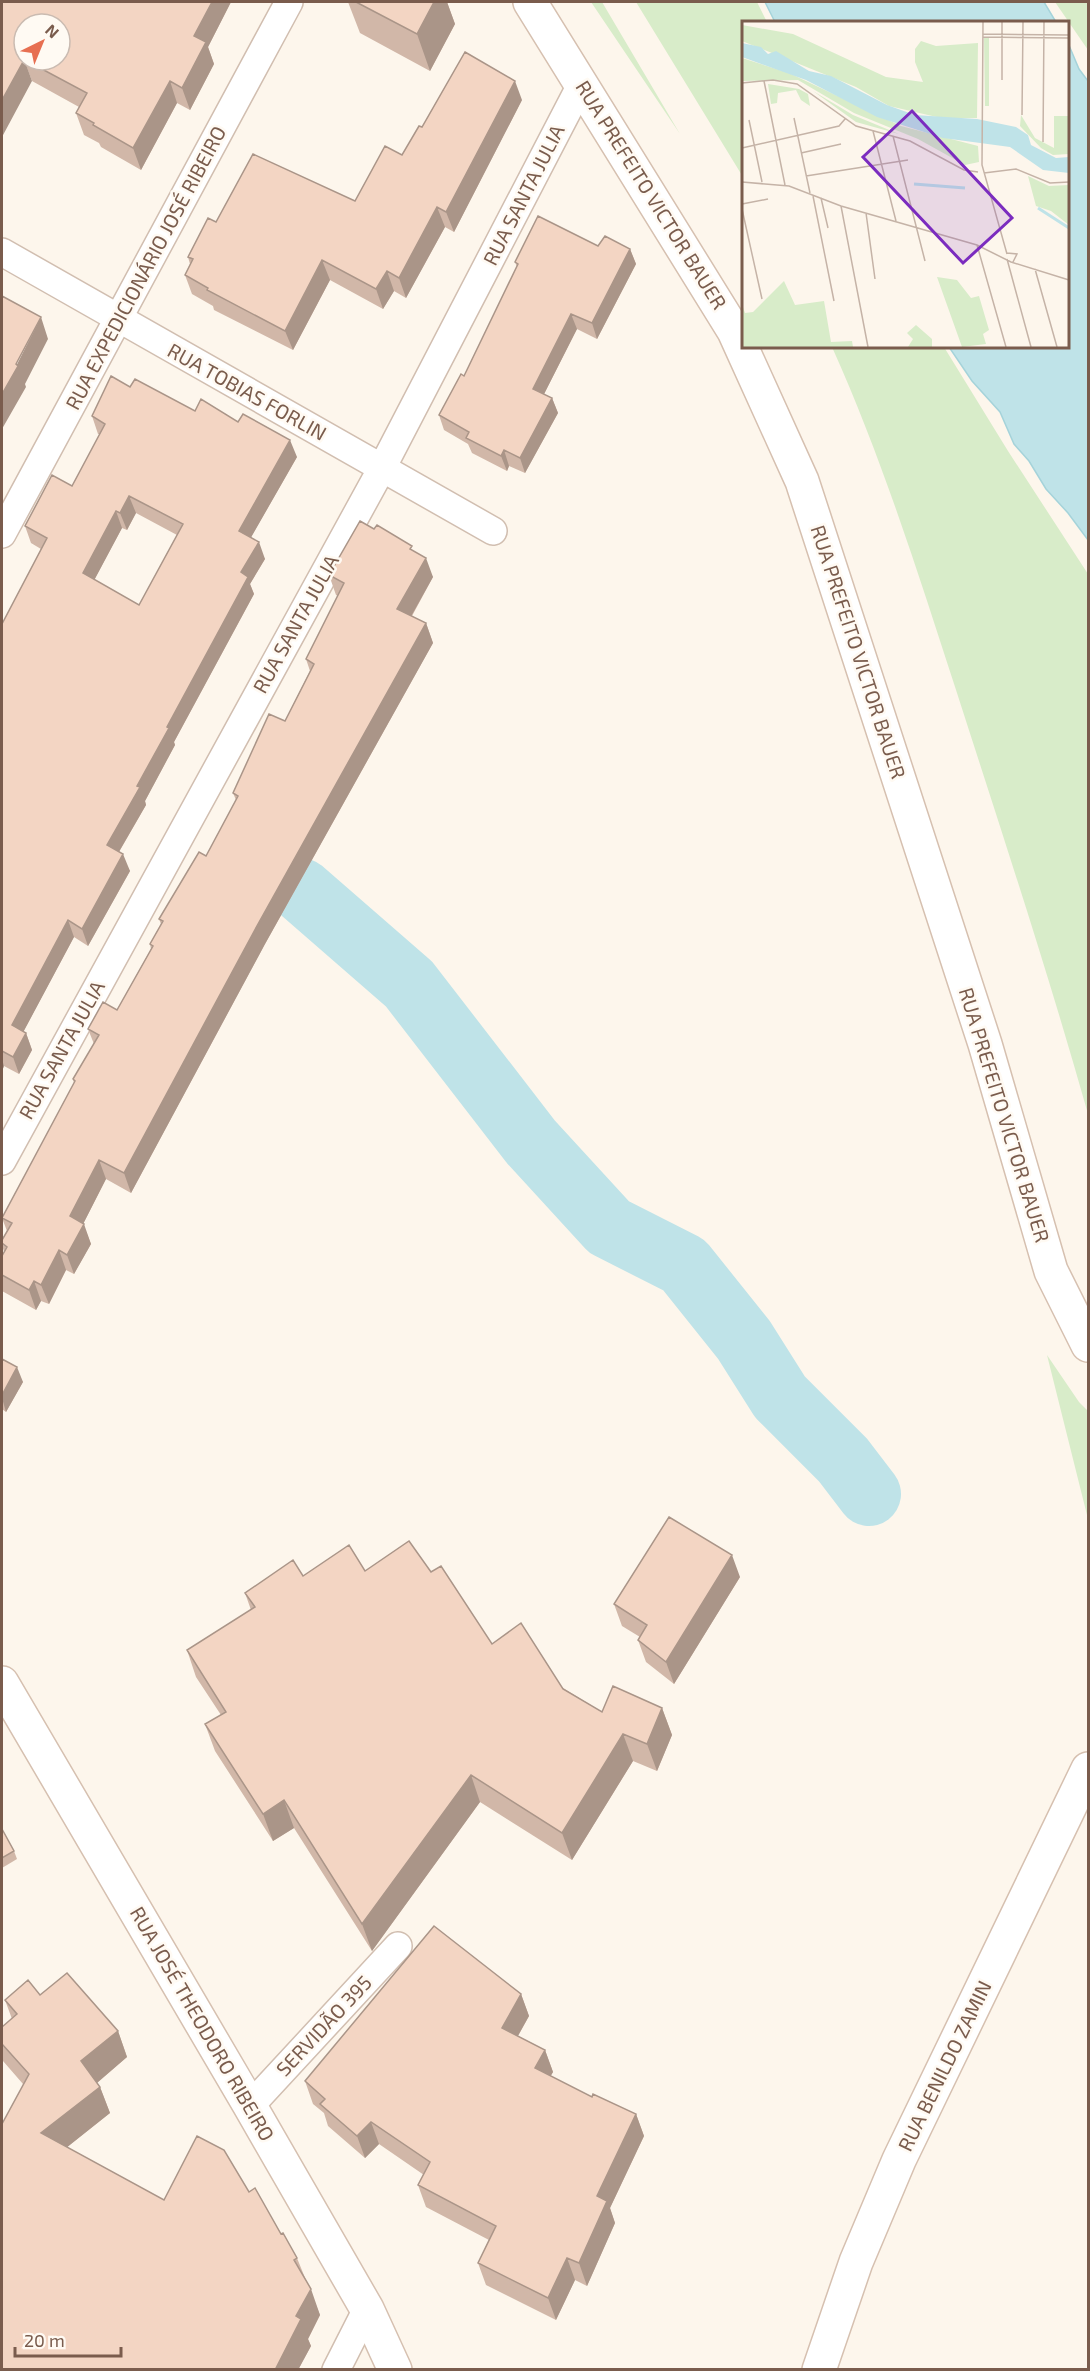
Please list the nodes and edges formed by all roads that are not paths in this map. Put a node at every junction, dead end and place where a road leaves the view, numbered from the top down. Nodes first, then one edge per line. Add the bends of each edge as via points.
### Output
1 (289, 2) edge
2 (530, 2) edge
3 (582, 83) junction
4 (2, 252) edge
5 (118, 320) junction
6 (382, 468) junction
7 (493, 531) dead end
8 (2, 534) edge
9 (2, 1161) edge
10 (1089, 1345) edge
11 (2, 1683) edge
12 (1089, 1769) edge
13 (398, 1946) dead end
14 (250, 2106) junction
15 (367, 2309) junction
16 (336, 2370) edge
17 (396, 2370) edge
18 (819, 2370) edge

1 - 5 street, RUA EXPEDICIONÁRIO JOSÉ RIBEIRO
2 - 3 main road, RUA PREFEITO VICTOR BAUER
3 - 6 street, RUA SANTA JULIA
3 - 10 main road, RUA PREFEITO VICTOR BAUER via 734,331 802,481 985,1044 1051,1271
4 - 5 street, RUA TOBIAS FORLIN
5 - 6 street, RUA TOBIAS FORLIN
5 - 8 street, RUA EXPEDICIONÁRIO JOSÉ RIBEIRO
6 - 7 street, RUA TOBIAS FORLIN
6 - 9 street, RUA SANTA JULIA
11 - 14 main road, RUA JOSÉ THEODORO RIBEIRO
12 - 18 main road, RUA BENILDO ZAMIN via 899,2160 856,2262
13 - 14 street, SERVIDÃO 395
14 - 15 main road, RUA JOSÉ THEODORO RIBEIRO
15 - 16 street
15 - 17 main road, RUA JOSÉ THEODORO RIBEIRO

